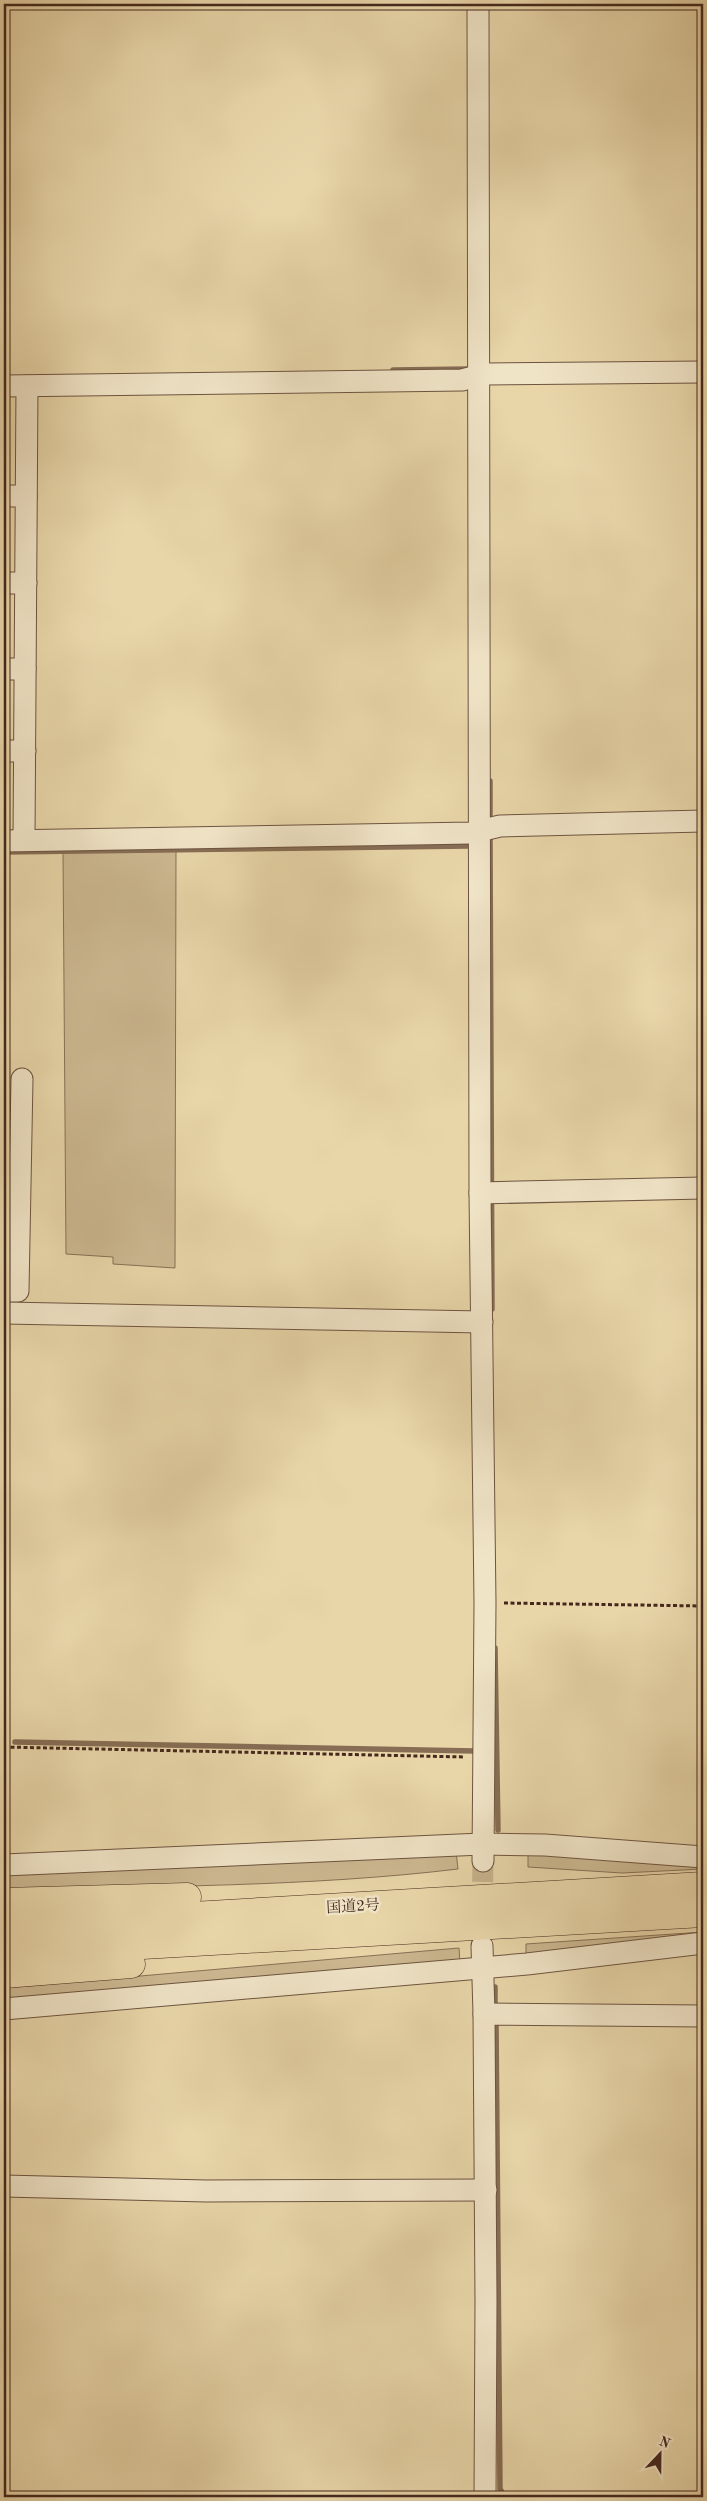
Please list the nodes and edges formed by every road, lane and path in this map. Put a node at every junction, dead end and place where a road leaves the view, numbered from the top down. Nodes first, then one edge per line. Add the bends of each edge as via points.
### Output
1 (478, 4) edge
2 (703, 372) edge
3 (485, 375) junction
4 (4, 386) edge
5 (27, 386) junction
6 (4, 496) edge
7 (26, 496) junction
8 (4, 583) edge
9 (26, 583) junction
10 (4, 668) edge
11 (25, 669) junction
12 (4, 751) edge
13 (25, 751) junction
14 (703, 822) edge
15 (487, 829) junction
16 (14, 841) edge
17 (22, 1079) dead end
18 (703, 1188) edge
19 (488, 1193) junction
20 (4, 1291) edge
21 (4, 1313) edge
22 (482, 1322) junction
23 (500, 1603) dead end
24 (703, 1606) edge
25 (4, 1747) edge
26 (485, 1757) junction
27 (482, 1853) junction
28 (703, 1857) edge
29 (4, 1865) edge
30 (703, 1886) edge
31 (4, 1902) edge
32 (280, 1910) junction
33 (703, 1913) edge
34 (558, 1922) junction
35 (4, 1927) edge
36 (703, 1943) edge
37 (482, 1946) dead end
38 (4, 1953) edge
39 (482, 1968) junction
40 (4, 1974) edge
41 (4, 2009) edge
42 (491, 2014) junction
43 (703, 2016) edge
44 (4, 2186) edge
45 (486, 2190) junction
46 (485, 2497) edge

1 - 3 street
2 - 3 street
3 - 5 street via 462,380
3 - 15 street
4 - 5 street
5 - 7 street
6 - 7 street
7 - 9 street
8 - 9 street
9 - 11 street
10 - 11 street
11 - 13 street
12 - 13 street
13 - 16 street
14 - 15 street
15 - 16 street via 471,833
15 - 19 street
17 - 20 street via 18,1291
18 - 19 street
19 - 22 street
21 - 22 street
22 - 26 street
23 - 24 path
25 - 26 path
26 - 27 street
27 - 28 street via 545,1845
27 - 29 street
30 - 32 highway, 国道2号
31 - 32 highway via 231,1896
32 - 35 highway, 国道2号
33 - 34 highway, 国道2号
34 - 38 highway, 国道2号
34 - 40 highway via 217,1958
36 - 39 street
37 - 39 street
39 - 41 street
39 - 42 street
42 - 43 street
42 - 45 street
44 - 45 street via 206,2191
45 - 46 street

